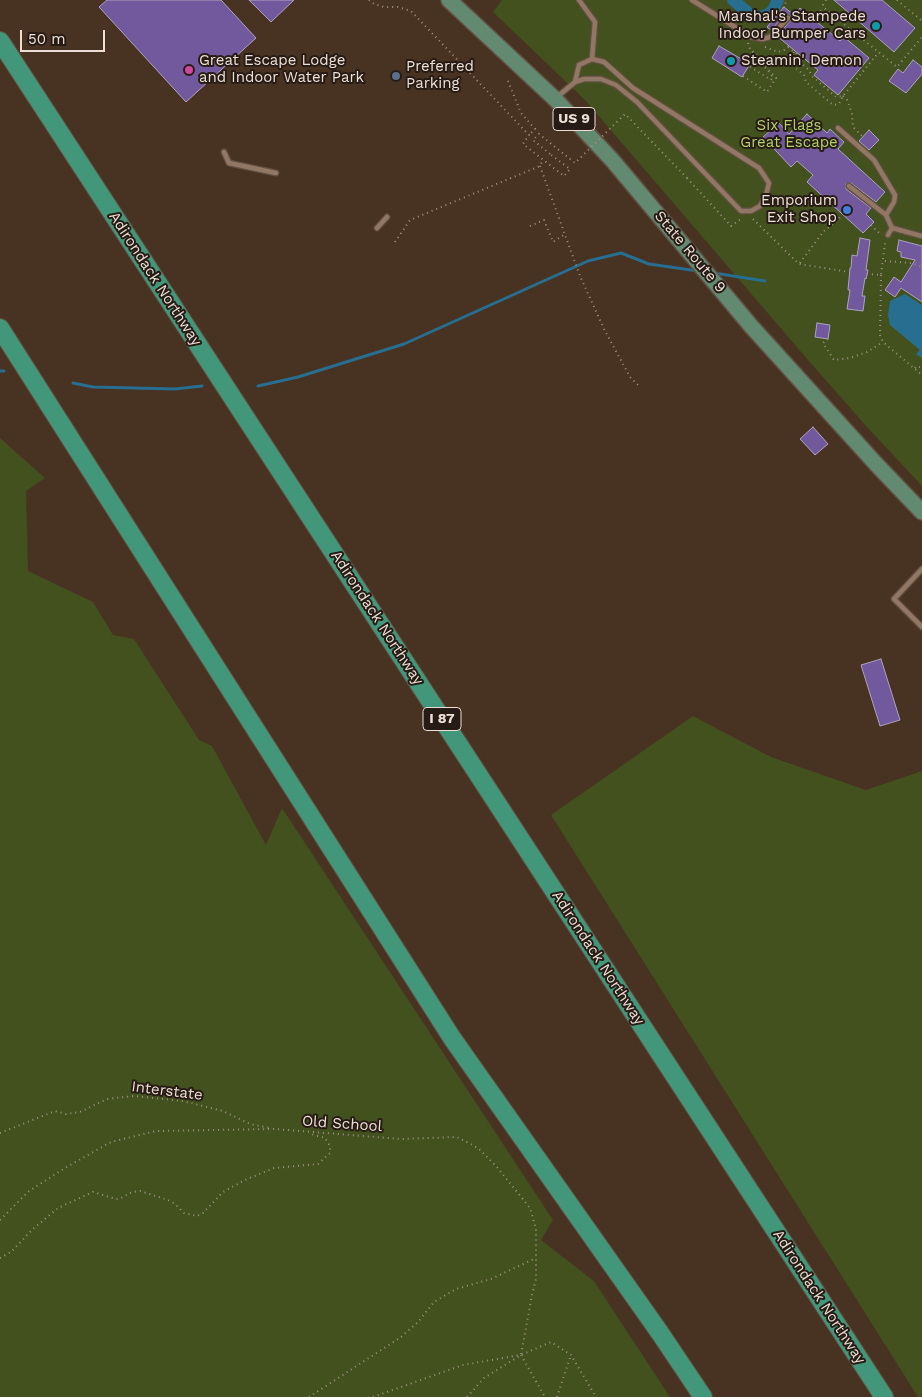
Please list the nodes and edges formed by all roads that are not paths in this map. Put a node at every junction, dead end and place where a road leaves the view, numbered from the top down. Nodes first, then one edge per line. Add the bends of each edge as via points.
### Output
1 (449, 0) edge
2 (579, 0) edge
3 (692, 0) edge
4 (788, 18) dead end
5 (0, 41) edge
6 (592, 59) junction
7 (574, 82) junction
8 (555, 99) junction
9 (838, 128) dead end
10 (224, 152) dead end
11 (276, 173) dead end
12 (849, 186) dead end
13 (886, 215) junction
14 (387, 217) dead end
15 (377, 228) dead end
16 (892, 228) junction
17 (888, 235) dead end
18 (922, 236) edge
19 (0, 328) edge
20 (922, 512) edge
21 (922, 570) edge
22 (922, 628) edge
23 (703, 1397) edge
24 (884, 1397) edge

1 - 8 main road, State Route 9 / US 9
2 - 6 lane via 595,22
3 - 4 lane via 751,37 770,37
5 - 24 highway, Adirondack Northway / I 87
6 - 7 lane via 579,65
6 - 7 lane via 604,62 633,88 759,168 768,183 760,206 751,211 741,211 637,102 616,85 601,80
7 - 8 lane
8 - 20 main road, State Route 9 / US 9 via 613,161 869,457
9 - 13 lane via 874,160 895,195
10 - 11 lane via 229,163
12 - 13 lane
13 - 16 lane
14 - 15 lane
16 - 17 lane
16 - 18 lane
19 - 23 highway via 452,1038
21 - 22 lane via 894,599

